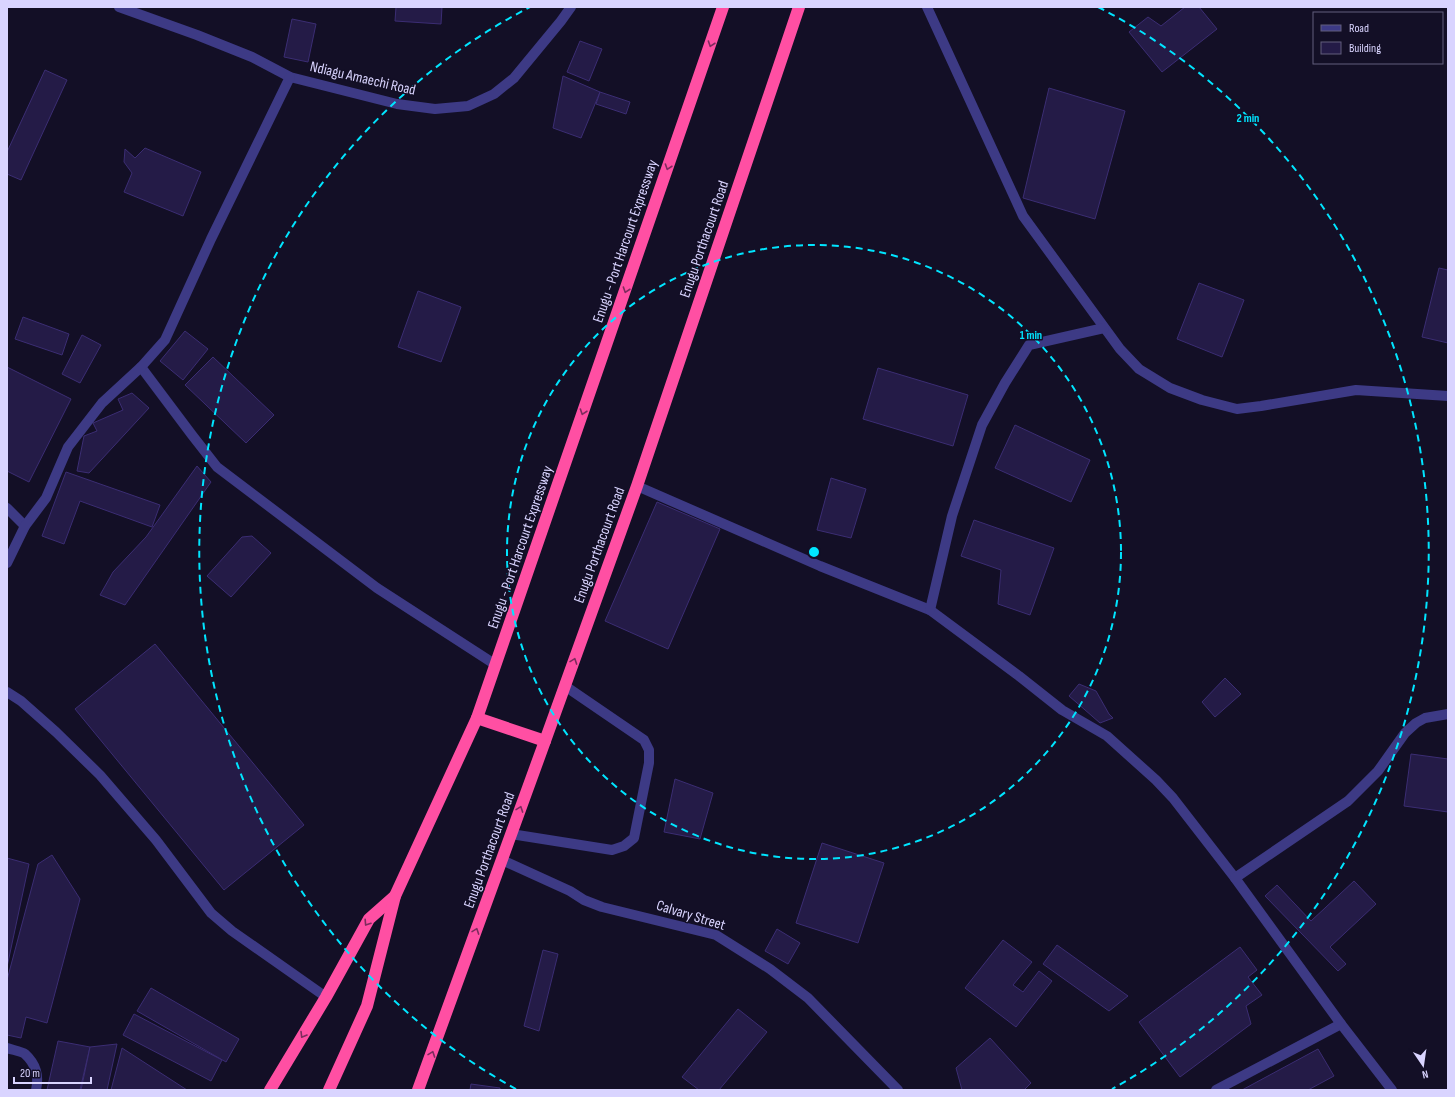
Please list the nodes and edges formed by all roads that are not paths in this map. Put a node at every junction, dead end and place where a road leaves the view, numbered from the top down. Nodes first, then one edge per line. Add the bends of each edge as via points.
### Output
1 (119, 7) edge
2 (571, 7) edge
3 (723, 7) edge
4 (799, 7) edge
5 (927, 7) edge
6 (290, 77) junction
7 (1104, 328) junction
8 (141, 367) junction
9 (1448, 396) edge
10 (637, 486) junction
11 (7, 508) edge
12 (25, 526) junction
13 (7, 563) edge
14 (930, 610) junction
15 (496, 665) junction
16 (565, 686) junction
17 (7, 692) edge
18 (1448, 714) edge
19 (477, 718) junction
20 (545, 741) junction
21 (511, 834) junction
22 (502, 860) junction
23 (1235, 878) junction
24 (395, 896) junction
25 (326, 997) junction
26 (1341, 1024) junction
27 (7, 1048) edge
28 (424, 1077) junction
29 (36, 1090) edge
30 (270, 1090) edge
31 (328, 1090) edge
32 (418, 1090) edge
33 (423, 1090) edge
34 (898, 1090) edge
35 (1216, 1090) edge
36 (1392, 1090) edge

1 - 6 street, Ndiagu Amaechi Road via 197,35
2 - 6 street, Ndiagu Amaechi Road via 514,78 494,94 468,106 435,109 397,104
3 -> 15 highway, Enugu - Port Harcourt Expressway
4 - 10 highway, Enugu Porthacourt Road
5 - 7 street via 1023,216
6 - 8 street via 165,340
7 - 9 street via 1139,369 1170,388 1236,409 1356,390
7 - 14 street via 1029,345 1005,383 982,425 952,516
8 - 12 street via 102,403 68,447 46,498
8 - 15 street via 217,467 377,588
10 - 14 street via 820,566
16 -> 10 highway, Enugu Porthacourt Road
11 - 12 street
12 - 13 street
14 - 23 street via 1062,710 1108,736 1173,798
15 - 19 highway, Enugu - Port Harcourt Expressway
16 - 20 highway, Enugu Porthacourt Road
16 - 21 street via 644,740 649,750 649,763 634,838 624,846 612,850
17 - 25 street via 21,701 100,775 156,840 211,913 232,931
18 - 23 street via 1425,718 1416,723 1405,733 1378,771 1348,801
19 - 20 highway
19 - 24 highway, Enugu - Port Harcourt Expressway
21 -> 20 highway, Enugu Porthacourt Road
21 - 22 highway, Enugu Porthacourt Road
28 -> 22 highway, Enugu Porthacourt Road
22 - 34 street, Calvary Street via 602,908 716,935 770,969 808,998
23 - 26 street
24 -> 25 highway via 369,919
24 - 31 highway, Enugu - Port Harcourt Expressway via 367,1006
25 -> 30 highway
26 - 35 street
26 - 36 street
27 - 29 street via 25,1054 36,1069
28 - 32 highway, Enugu Porthacourt Road
28 - 33 highway

